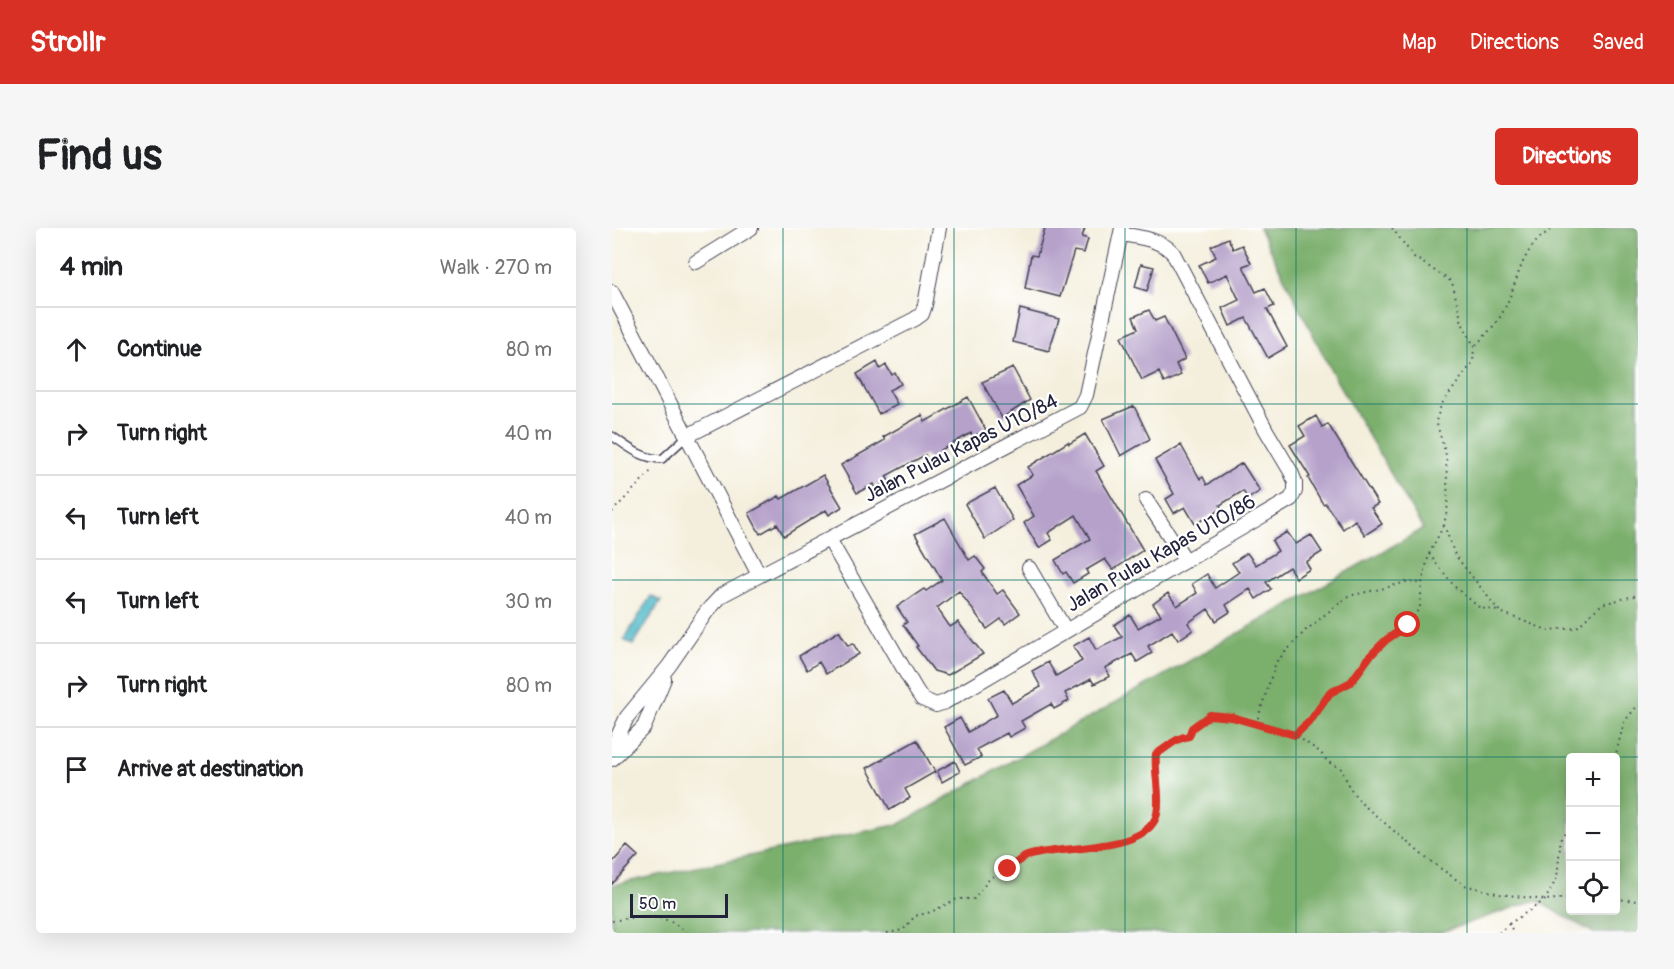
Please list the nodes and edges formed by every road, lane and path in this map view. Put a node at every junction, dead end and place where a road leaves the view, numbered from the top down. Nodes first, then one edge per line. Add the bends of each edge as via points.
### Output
1 (751, 228) edge
2 (939, 228) edge
3 (1392, 228) edge
4 (1554, 228) edge
5 (1122, 231) edge
6 (696, 262) dead end
7 (612, 292) edge
8 (1474, 345) junction
9 (612, 436) edge
10 (687, 436) junction
11 (662, 459) junction
12 (1146, 500) dead end
13 (612, 512) edge
14 (1444, 525) junction
15 (829, 538) junction
16 (1429, 554) junction
17 (1186, 561) junction
18 (1029, 568) dead end
19 (759, 575) junction
20 (1422, 584) junction
21 (1638, 595) edge
22 (1500, 612) junction
23 (1066, 631) junction
24 (669, 666) junction
25 (1638, 705) edge
26 (1256, 724) junction
27 (1295, 735) junction
28 (612, 749) edge
29 (1616, 753) edge
30 (612, 759) edge
31 (1566, 832) edge
32 (1566, 898) edge
33 (1620, 899) edge
34 (1545, 900) junction
35 (1638, 901) edge
36 (612, 921) edge
37 (1509, 924) junction
38 (686, 933) edge
39 (887, 933) edge
40 (1499, 933) edge
41 (1514, 933) edge

1 - 6 street
2 - 10 street via 922,314
3 - 8 path via 1414,257 1452,282 1462,323
4 - 8 path via 1527,251 1500,316
5 - 15 street, Jalan Pulau Kapas U10/84 via 1086,395 1080,407
5 - 17 street, Jalan Pulau Kapas U10/86 via 1166,245 1173,253 1295,482 1291,499 1285,504
7 - 10 street
8 - 14 path via 1473,362 1441,405 1436,421 1446,454 1448,505
9 - 11 lane via 639,454
10 - 11 lane
10 - 19 street
11 - 13 path
12 - 17 street
14 - 16 path
14 - 22 path via 1455,555
15 - 19 street, Jalan Pulau Kapas U10/84
15 - 23 street, Jalan Pulau Kapas U10/86 via 916,690 928,702 945,702
16 - 20 path
16 - 22 path via 1455,588 1480,608
17 - 23 street, Jalan Pulau Kapas U10/86
18 - 23 street
19 - 24 street, Jalan Pulau Kapas U10/84 via 723,595 707,611
20 - 26 path via 1406,582 1348,596 1305,632 1276,662
20 - 27 path via 1420,607 1408,625 1378,648 1351,682 1330,693
21 - 22 path via 1602,604 1576,628 1547,630
24 - 28 street via 627,717
24 - 30 street via 644,727
25 - 29 path via 1624,722
26 - 27 path
26 - 39 path via 1210,715 1192,728 1189,736 1175,738 1156,754 1157,814 1150,826 1133,837 1112,844 1026,856 990,878 974,899 957,899 915,916 903,930
27 - 34 path via 1342,769 1361,803 1464,885
31 - 34 path via 1561,836 1557,878
32 - 34 path
33 - 35 path
34 - 37 path
36 - 38 path via 643,915 664,918
37 - 40 path
37 - 41 path

